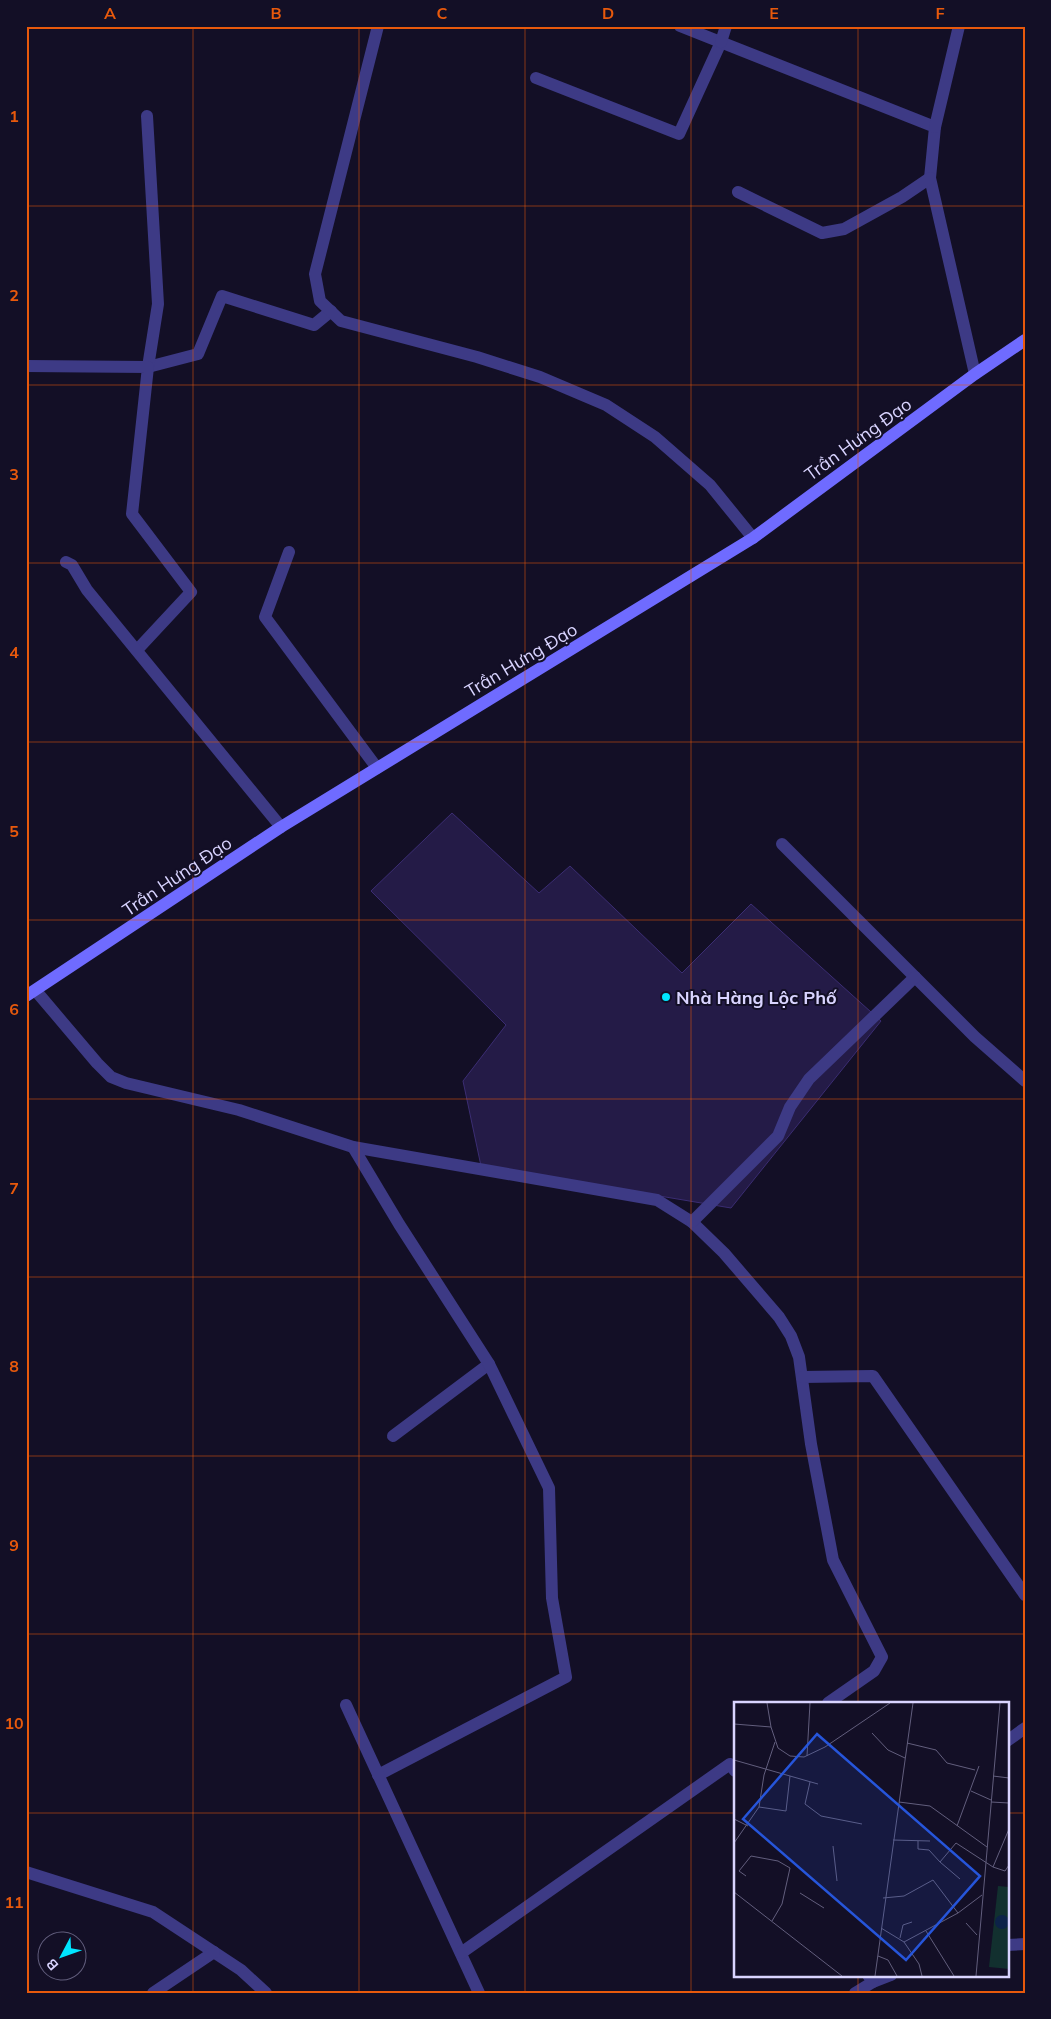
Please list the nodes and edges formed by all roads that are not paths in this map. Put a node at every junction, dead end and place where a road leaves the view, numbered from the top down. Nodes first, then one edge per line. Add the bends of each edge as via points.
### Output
1 (378, 26) edge
2 (680, 26) edge
3 (726, 26) edge
4 (959, 26) edge
5 (721, 42) junction
6 (536, 78) dead end
7 (147, 116) dead end
8 (935, 127) junction
9 (930, 178) junction
10 (738, 192) dead end
11 (331, 311) junction
12 (1025, 340) edge
13 (26, 366) edge
14 (148, 366) junction
15 (975, 374) junction
16 (753, 538) junction
17 (289, 552) dead end
18 (66, 562) dead end
19 (137, 650) junction
20 (377, 768) junction
21 (281, 827) junction
22 (782, 844) dead end
23 (915, 977) junction
24 (31, 994) edge
25 (1025, 1081) edge
26 (353, 1147) junction
27 (692, 1222) junction
28 (489, 1364) junction
29 (802, 1378) junction
30 (393, 1436) dead end
31 (1025, 1595) edge
32 (829, 1702) edge
33 (346, 1705) dead end
34 (1025, 1728) edge
35 (1008, 1739) edge
36 (733, 1766) edge
37 (378, 1775) junction
38 (26, 1872) edge
39 (1025, 1944) edge
40 (1008, 1945) edge
41 (214, 1952) junction
42 (461, 1953) junction
43 (886, 1976) edge
44 (871, 1979) edge
45 (153, 1993) edge
46 (266, 1993) edge
47 (479, 1993) edge
48 (855, 1993) edge

1 - 11 street via 315,274 320,301
2 - 5 street
3 - 5 street
4 - 8 street
5 - 6 street via 678,134
5 - 8 street
7 - 14 street via 158,304
8 - 9 street
9 - 10 street via 844,229 822,233
9 - 15 street
11 - 14 street via 314,325 222,296 198,354
11 - 16 street via 341,321 531,374 606,405 655,437 710,485
12 - 15 street, Trần Hưng Đạo
13 - 14 street
14 - 19 street via 132,514 191,592
15 - 16 street, Trần Hưng Đạo
16 - 20 street, Trần Hưng Đạo
17 - 20 street via 264,617
18 - 19 street via 72,565 87,590
19 - 21 street
20 - 21 street, Trần Hưng Đạo
21 - 24 street, Trần Hưng Đạo
22 - 23 street
23 - 25 street
23 - 27 street via 809,1079 790,1107 778,1136
24 - 26 street via 111,1077 239,1110
26 - 27 street via 657,1200
26 - 28 street
27 - 29 street via 780,1317 799,1357
28 - 30 street
28 - 37 street via 549,1488 552,1598 566,1677
29 - 31 street via 873,1376
29 - 32 street via 833,1560 882,1657 874,1671
33 - 37 street
34 - 35 street
36 - 42 street
37 - 42 street
38 - 41 street via 153,1912
39 - 40 street
41 - 45 street
41 - 46 street via 241,1970
42 - 47 street
43 - 44 street
44 - 48 street

